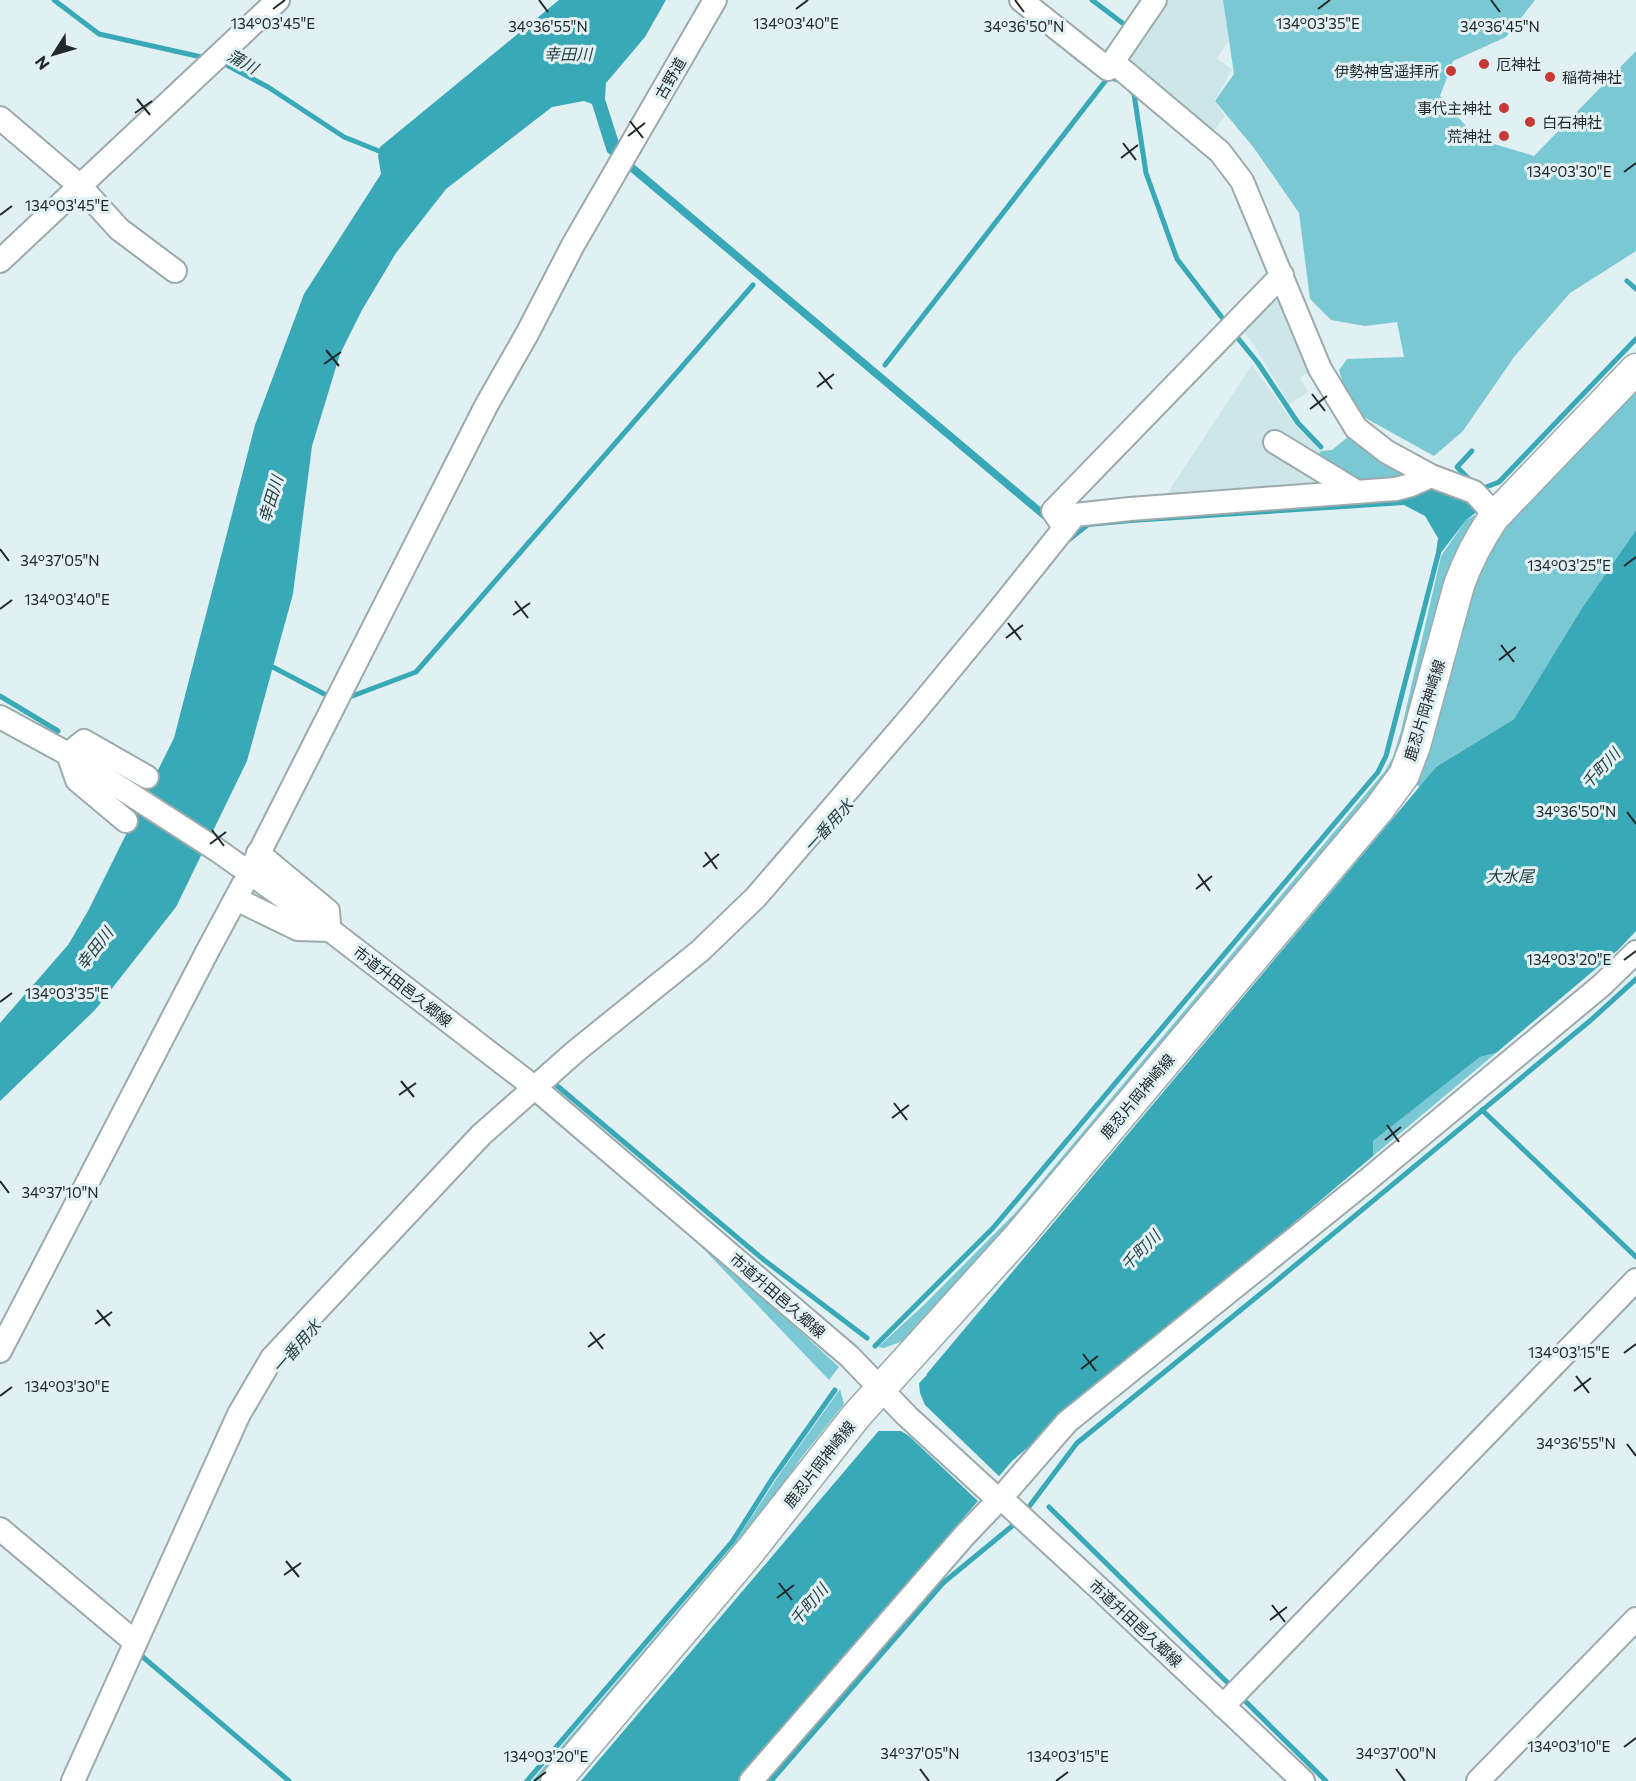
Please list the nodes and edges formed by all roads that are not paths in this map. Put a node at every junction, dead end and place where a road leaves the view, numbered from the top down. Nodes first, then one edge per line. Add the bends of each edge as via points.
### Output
1 (278, 0) edge
2 (716, 0) edge
3 (1021, 0) edge
4 (1155, 0) edge
5 (1113, 62) junction
6 (0, 118) edge
7 (77, 184) junction
8 (0, 261) edge
9 (175, 271) dead end
10 (1282, 275) junction
11 (1636, 369) edge
12 (1275, 442) dead end
13 (1431, 476) junction
14 (1357, 492) junction
15 (1485, 505) junction
16 (1062, 530) junction
17 (0, 717) edge
18 (68, 754) junction
19 (147, 777) dead end
20 (126, 821) dead end
21 (330, 930) junction
22 (1636, 952) edge
23 (534, 1087) junction
24 (1636, 1280) edge
25 (0, 1351) edge
26 (887, 1395) junction
27 (1001, 1500) junction
28 (0, 1529) edge
29 (1636, 1619) edge
30 (135, 1642) junction
31 (1232, 1696) junction
32 (73, 1781) edge
33 (556, 1781) edge
34 (752, 1781) edge
35 (1304, 1781) edge
36 (1478, 1781) edge

1 - 7 street
2 - 21 street, 古野道 via 573,245 486,406 256,858 327,911
3 - 5 street via 1108,69
4 - 5 street
5 - 10 street via 1220,152 1242,181
6 - 7 street
7 - 8 street
7 - 9 street via 119,229
10 - 13 street via 1320,369 1356,428 1387,452
10 - 16 street via 1053,511
11 - 15 main road, 鹿忍片岡神崎線
12 - 14 street
13 - 14 street via 1396,489
13 - 15 street
14 - 16 street via 1074,515
15 - 26 main road, 鹿忍片岡神崎線 via 1481,535 1467,561 1404,775
16 - 23 street via 915,712 756,897 700,951
17 - 18 street
18 - 19 street via 84,741
18 - 20 street via 77,780
18 - 21 street, 市道升田邑久郷線 via 217,850
21 - 23 street, 市道升田邑久郷線
21 - 25 street via 298,929 239,892
22 - 27 street via 1602,985 1374,1175 1067,1422
23 - 26 street, 市道升田邑久郷線 via 849,1356
23 - 30 street via 481,1135 272,1358 239,1414
24 - 31 street
26 - 27 street, 市道升田邑久郷線
26 - 33 main road, 鹿忍片岡神崎線 via 849,1425 751,1550
27 - 31 street, 市道升田邑久郷線
27 - 34 street via 964,1536
28 - 30 street
29 - 36 street
30 - 32 street
31 - 35 street, 市道升田邑久郷線

